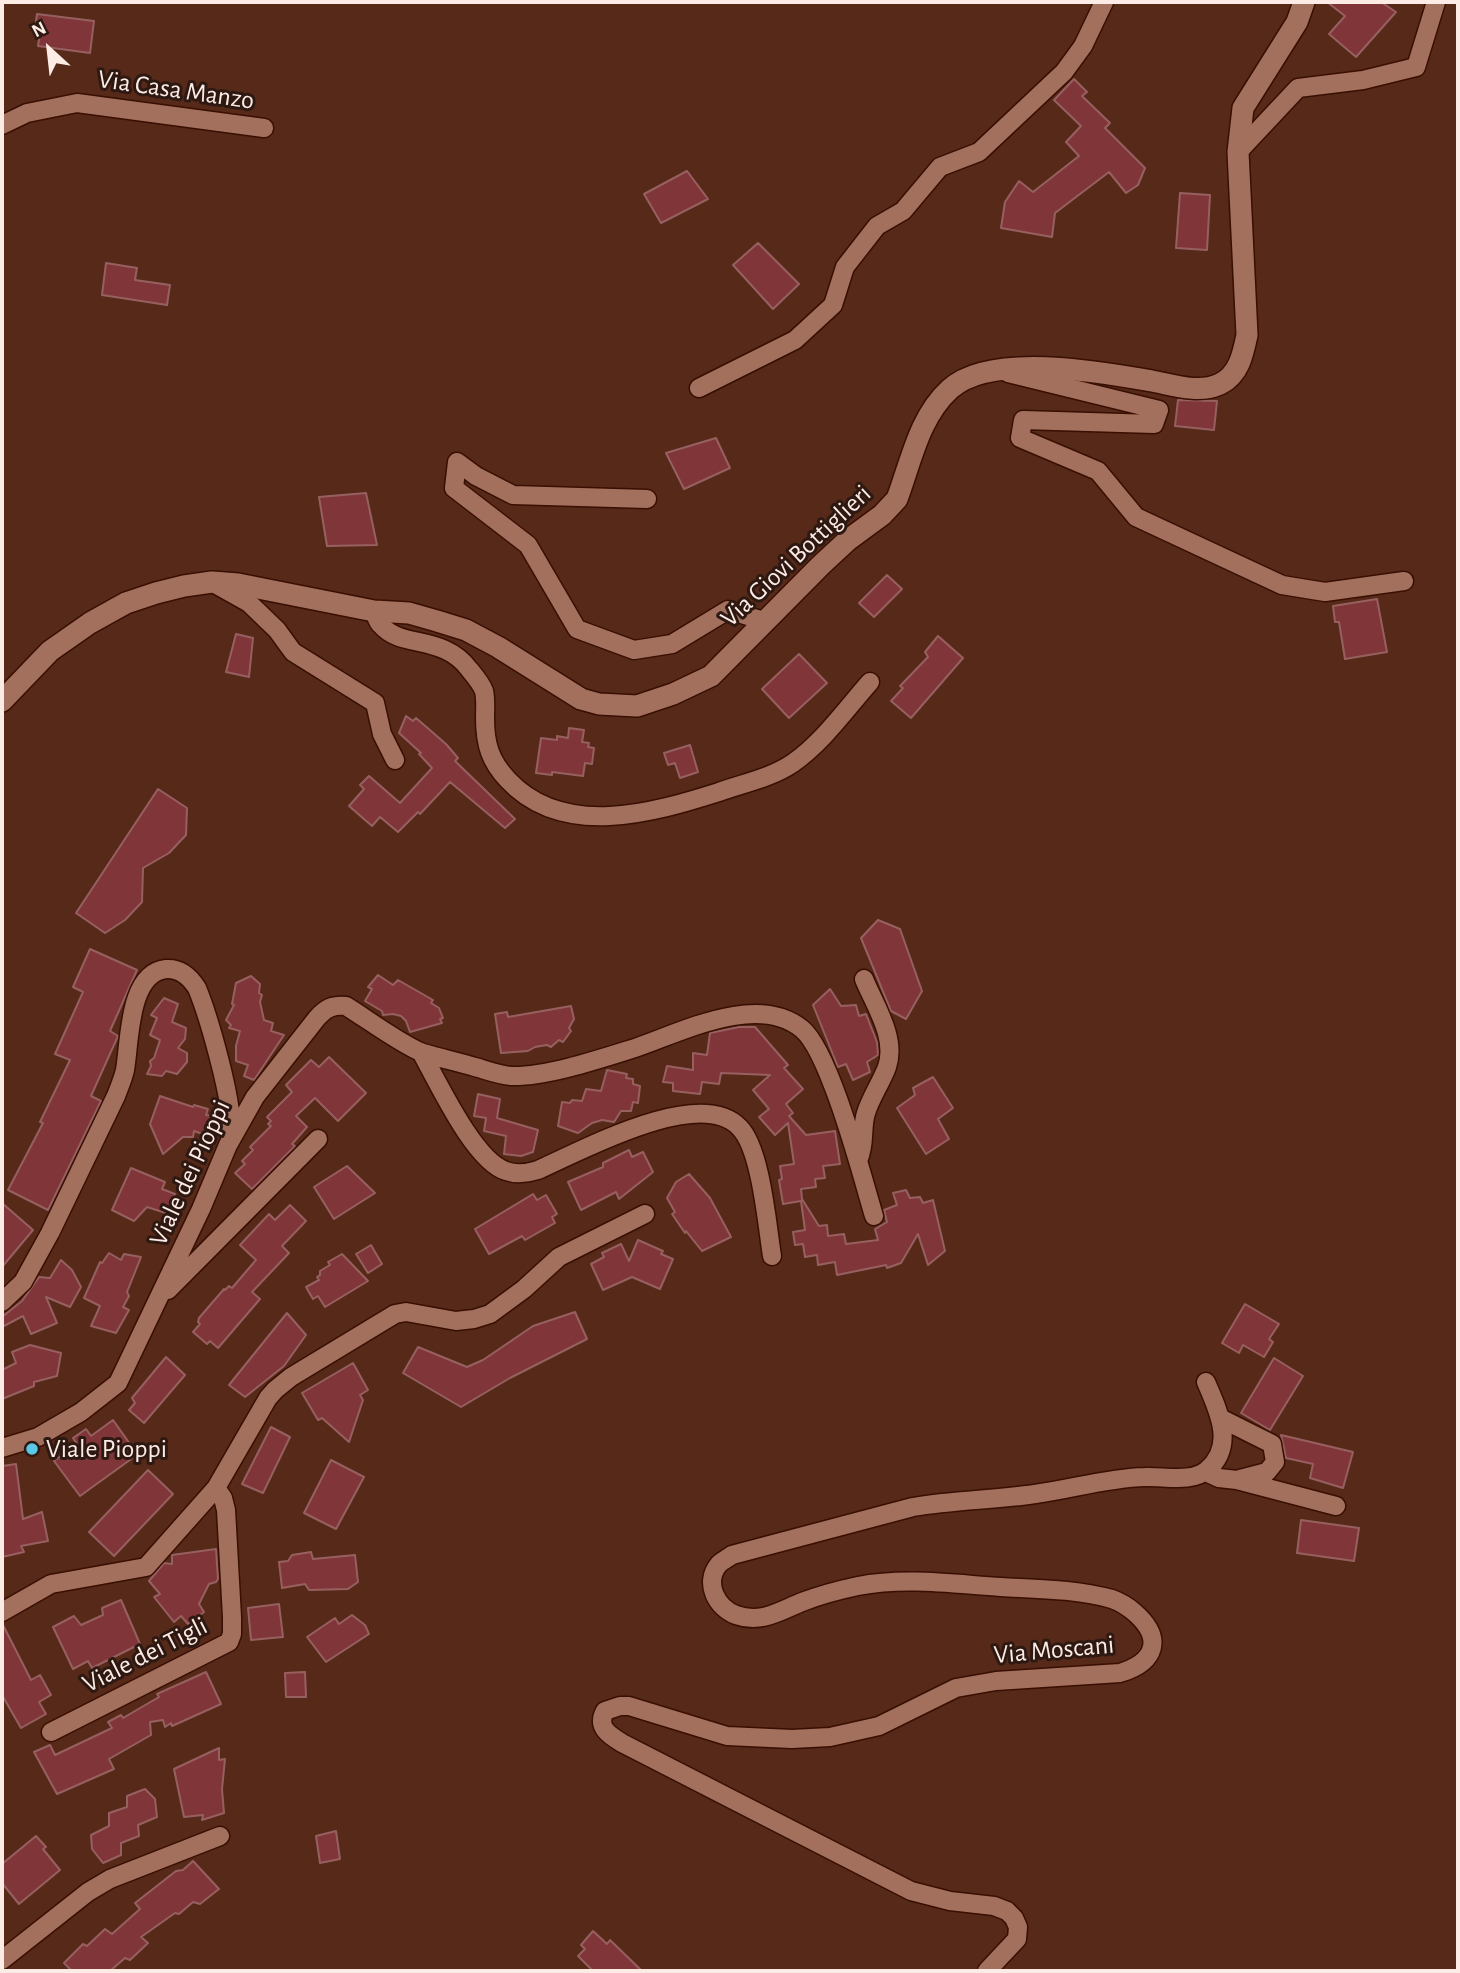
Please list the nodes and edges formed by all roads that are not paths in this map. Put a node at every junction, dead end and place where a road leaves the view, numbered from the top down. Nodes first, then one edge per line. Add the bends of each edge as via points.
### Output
1 (1104, 2) edge
2 (1304, 2) edge
3 (1436, 2) edge
4 (2, 125) edge
5 (264, 128) dead end
6 (1238, 152) junction
7 (998, 371) junction
8 (699, 388) dead end
9 (647, 499) dead end
10 (1404, 581) dead end
11 (212, 582) junction
12 (374, 611) junction
13 (764, 621) junction
14 (870, 682) dead end
15 (2, 701) edge
16 (395, 760) dead end
17 (864, 979) dead end
18 (421, 1052) junction
19 (318, 1139) dead end
20 (228, 1145) junction
21 (858, 1161) junction
22 (645, 1214) dead end
23 (873, 1216) dead end
24 (772, 1256) dead end
25 (158, 1300) junction
26 (2, 1302) edge
27 (1206, 1382) dead end
28 (1222, 1419) junction
29 (2, 1448) edge
30 (1206, 1472) junction
31 (1237, 1480) junction
32 (216, 1488) junction
33 (1336, 1506) dead end
34 (2, 1612) edge
35 (51, 1732) dead end
36 (220, 1836) dead end
37 (2, 1960) edge
38 (987, 1971) edge

1 - 8 street via 1083,46 1064,72 979,152 940,167 903,211 877,226 845,267 833,305 795,340
2 - 6 street, Via Giovi Bottiglieri via 1297,22 1243,108
3 - 6 street via 1416,67 1363,80 1298,88
4 - 5 street, Via Casa Manzo via 27,113 77,103
6 - 7 street, Via Giovi Bottiglieri via 1247,335 1240,363 1228,380 1195,389 1071,369
7 - 10 street via 1159,410 1154,424 1023,420 1020,438 1098,471 1136,517 1282,585 1325,592
7 - 13 street, Via Giovi Bottiglieri via 964,379 949,390 921,431 891,507 848,540
9 - 13 street via 513,495 457,462 454,488 528,545 577,629 634,650 672,644 728,610
11 - 12 street, Via Giovi Bottiglieri
11 - 15 street, Via Giovi Bottiglieri via 126,603 90,623 50,651
11 - 16 street via 249,603 293,652 375,703 382,734
12 - 13 street, Via Giovi Bottiglieri via 409,613 466,630 581,699 618,706 655,701 711,676
12 - 14 street via 380,624 394,635 446,649 467,666 484,691 486,746 491,758 522,793 547,807 571,813 603,817 657,811 777,773 813,747
17 - 21 street, Viale dei Pioppi via 891,1052 867,1110
18 - 20 street, Viale dei Pioppi via 346,1006 334,1005 317,1018 255,1097
18 - 21 street, Viale dei Pioppi via 508,1076 533,1075 635,1047 709,1020 765,1014 801,1028 813,1042 823,1058
18 - 24 street via 474,1145 505,1171 538,1170 642,1126 692,1112 739,1126 753,1153
19 - 25 street
20 - 25 street, Viale dei Pioppi
20 - 26 street via 231,1116 203,1003 191,979 181,972 162,970 151,975 138,993 124,1072 104,1121 23,1282
21 - 23 street, Viale dei Pioppi
22 - 32 street via 559,1257 490,1314 456,1321 395,1314 291,1377 268,1398
25 - 29 street, Viale dei Pioppi via 118,1383 38,1437
27 - 28 street
28 - 30 street via 1221,1447
28 - 31 street via 1272,1444 1275,1462 1267,1472
30 - 31 street
30 - 38 street, Via Moscani via 1191,1478 1120,1477 1038,1494 913,1507 732,1555 718,1565 713,1577 717,1603 738,1616 759,1619 827,1593 882,1582 1079,1592 1111,1599 1132,1610 1150,1630 1150,1652 1136,1668 956,1688 879,1727 830,1737 727,1736 629,1706 605,1711 601,1718 603,1728 616,1740 911,1891 1007,1911 1018,1927 1017,1939
31 - 33 street
32 - 34 street via 146,1567 51,1584
32 - 35 street, Viale dei Tigli via 226,1510 232,1617 229,1642
36 - 37 street via 110,1879

